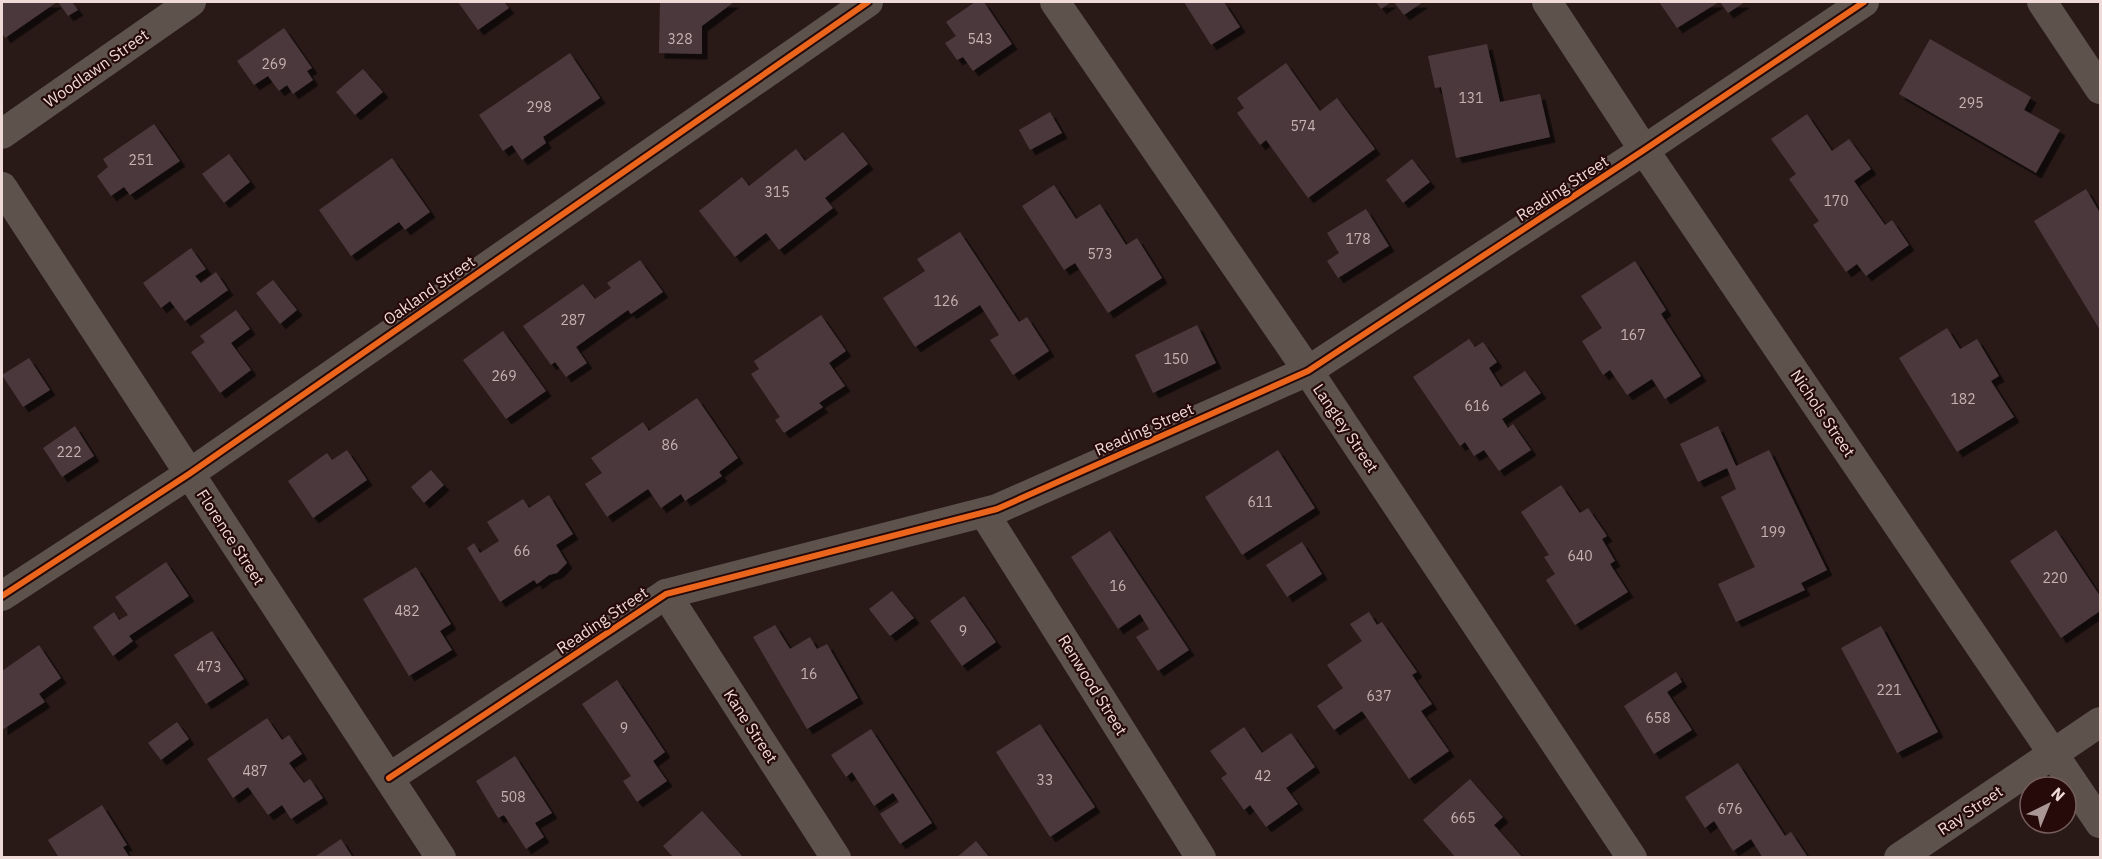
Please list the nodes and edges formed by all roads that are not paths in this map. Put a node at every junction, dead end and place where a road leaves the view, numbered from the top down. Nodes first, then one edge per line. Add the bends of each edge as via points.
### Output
1 (191, 2) edge
2 (868, 2) edge
3 (1055, 2) edge
4 (1547, 2) edge
5 (1864, 2) edge
6 (2042, 2) edge
7 (2100, 88) edge
8 (2, 134) edge
9 (1644, 150) junction
10 (2, 187) edge
11 (1308, 371) junction
12 (189, 474) junction
13 (984, 513) junction
14 (666, 594) junction
15 (2, 596) edge
16 (2100, 722) edge
17 (2054, 753) junction
18 (389, 778) junction
19 (2100, 823) edge
20 (441, 858) edge
21 (836, 858) edge
22 (1202, 858) edge
23 (1632, 858) edge
24 (1899, 858) edge

1 - 8 street, Woodlawn Street
2 - 12 street, Oakland Street
3 - 11 street, Langley Street
4 - 9 street, Nichols Street
5 - 9 street, Reading Street
6 - 7 street
9 - 11 street, Reading Street
9 - 17 street, Nichols Street
10 - 12 street, Florence Street
11 - 13 street, Reading Street
11 - 23 street, Langley Street
12 - 15 street, Oakland Street
12 - 18 street, Florence Street
13 - 14 street, Reading Street
13 - 22 street, Renwood Street
14 - 18 street, Reading Street
14 - 21 street, Kane Street
16 - 17 street, Ray Street
17 - 19 street, Nichols Street
17 - 24 street, Ray Street
18 - 20 street, Florence Street

